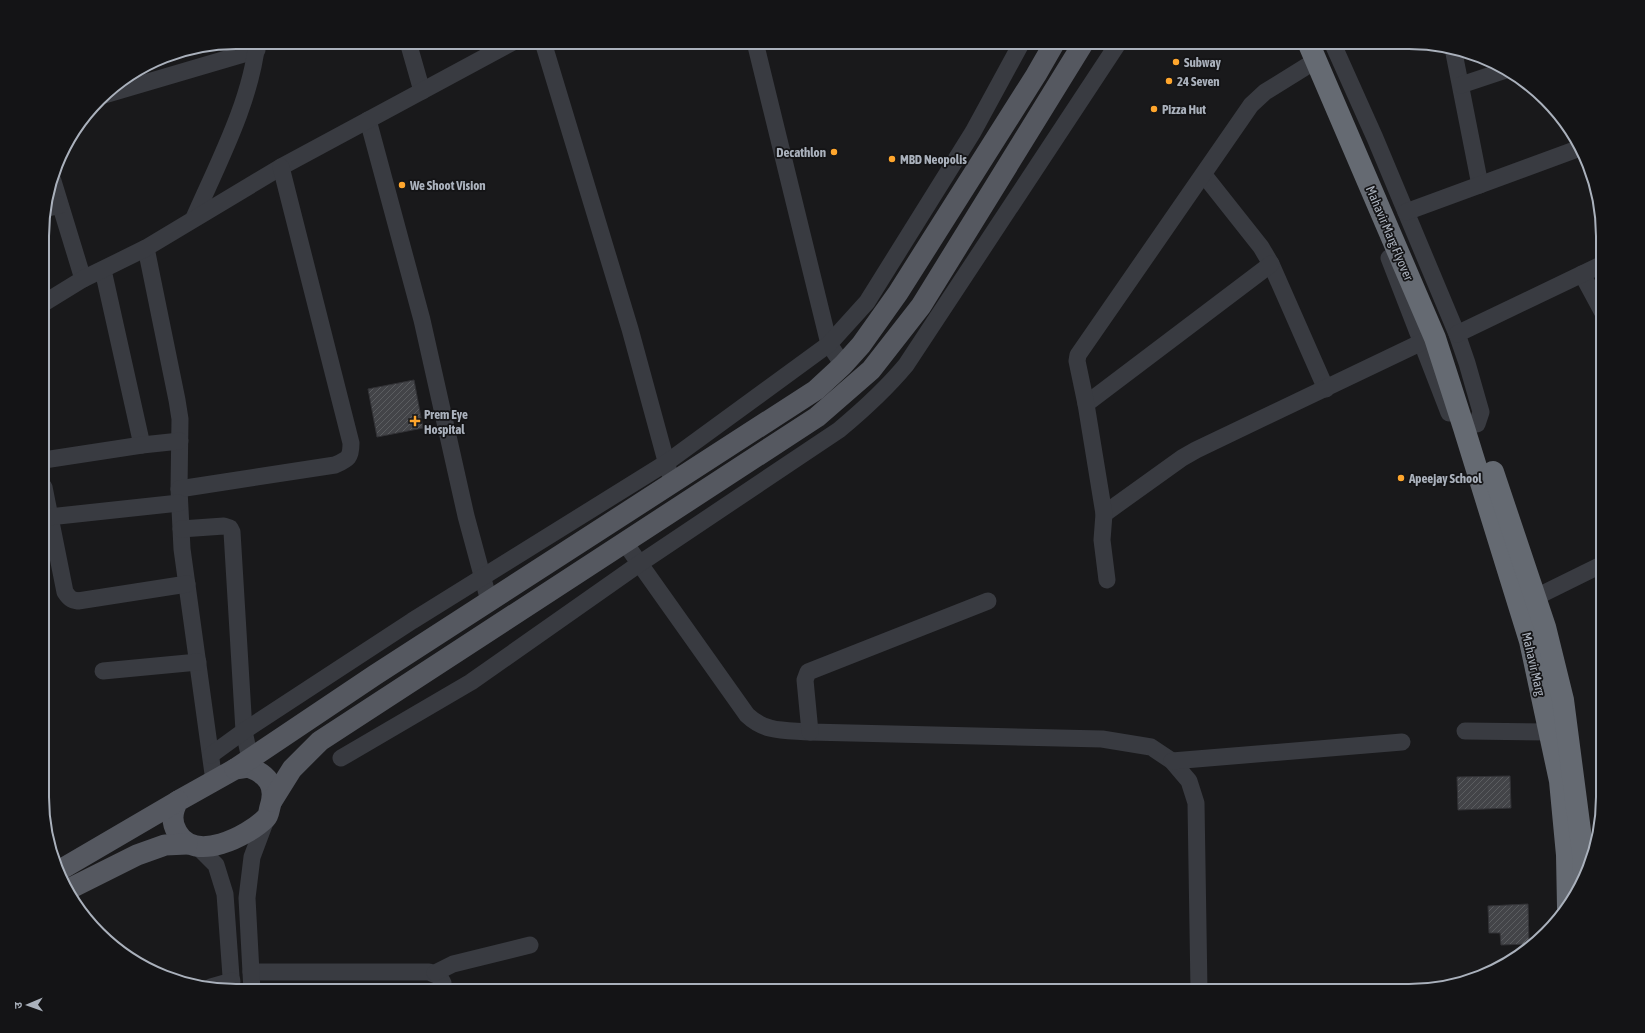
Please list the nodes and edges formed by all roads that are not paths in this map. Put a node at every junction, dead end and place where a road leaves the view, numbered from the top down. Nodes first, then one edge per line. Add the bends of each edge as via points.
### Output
1 (246, 49) edge
2 (256, 49) edge
3 (410, 49) edge
4 (499, 49) edge
5 (545, 49) edge
6 (757, 49) edge
7 (1018, 49) edge
8 (1051, 49) edge
9 (1062, 49) edge
10 (1080, 49) edge
11 (1114, 49) edge
12 (1300, 49) edge
13 (1311, 49) edge
14 (1324, 49) edge
15 (1335, 49) edge
16 (1454, 55) edge
17 (1307, 66) junction
18 (1499, 72) edge
19 (143, 76) edge
20 (130, 82) edge
21 (1460, 85) junction
22 (422, 91) junction
23 (368, 120) junction
24 (1575, 150) edge
25 (281, 167) junction
26 (1204, 175) junction
27 (1480, 185) junction
28 (52, 207) edge
29 (1406, 212) junction
30 (194, 218) junction
31 (146, 248) junction
32 (1271, 264) junction
33 (1596, 267) edge
34 (103, 270) junction
35 (1582, 274) junction
36 (83, 279) junction
37 (49, 299) edge
38 (1596, 300) edge
39 (1457, 334) junction
40 (1422, 342) junction
41 (829, 344) junction
42 (861, 346) junction
43 (843, 365) junction
44 (1326, 390) junction
45 (1086, 404) junction
46 (1468, 418) junction
47 (180, 441) junction
48 (142, 445) junction
49 (49, 459) edge
50 (666, 463) junction
51 (672, 484) junction
52 (179, 496) junction
53 (1104, 514) junction
54 (49, 517) joint
55 (181, 529) junction
56 (625, 543) junction
57 (639, 564) junction
58 (1596, 567) edge
59 (483, 578) junction
60 (1107, 580) dead end
61 (187, 584) junction
62 (489, 601) junction
63 (988, 601) dead end
64 (1527, 601) junction
65 (198, 662) junction
66 (103, 671) dead end
67 (244, 731) junction
68 (1465, 731) dead end
69 (810, 732) junction
70 (1550, 732) junction
71 (1402, 742) dead end
72 (211, 755) junction
73 (341, 758) dead end
74 (1172, 761) junction
75 (243, 764) junction
76 (214, 781) junction
77 (178, 801) junction
78 (270, 809) junction
79 (193, 845) junction
80 (1584, 863) edge
81 (63, 868) edge
82 (72, 887) edge
83 (1568, 895) edge
84 (530, 946) dead end
85 (251, 972) junction
86 (435, 974) junction
87 (232, 984) edge
88 (252, 984) edge
89 (443, 984) edge
90 (1198, 984) edge

1 - 19 street
2 - 30 street via 246,94
3 - 22 street
4 - 22 street
5 - 50 street via 630,329
6 - 41 street
7 - 41 street via 973,132 867,302
8 - 42 main road via 898,293
9 - 42 main road via 931,264 873,342
10 - 56 main road via 921,306 872,370 817,417
11 - 57 street via 891,383 839,430
12 - 17 street
13 - 46 highway, Mahavir Marg Flyover
14 - 46 highway, Mahavir Marg Flyover via 1421,272
15 - 29 street
16 - 21 street
17 - 26 street via 1266,92 1251,105
17 - 40 street via 1394,268
18 - 21 street
19 - 20 street
21 - 27 street
22 - 23 street
23 - 25 street
23 - 59 street via 422,320 466,516
24 - 27 street
25 - 30 street
25 - 52 street via 351,443 351,454 345,461 336,465
26 - 32 street via 1261,247
26 - 45 street via 1080,351 1078,361
27 - 29 street
28 - 36 street
29 - 39 street
30 - 31 street
31 - 34 street
31 - 47 street via 177,400
32 - 44 street
32 - 45 street
33 - 35 street
34 - 36 street
34 - 48 street
35 - 38 street
35 - 39 street
36 - 37 street
39 - 46 street via 1481,412
40 - 44 street
40 - 46 street via 1451,419
41 - 43 street
41 - 50 street
42 - 43 main road
43 - 51 main road via 816,390
44 - 53 street via 1196,450
45 - 53 street
46 - 64 highway, Mahavir Marg
47 - 48 street
47 - 52 street
48 - 49 street
50 - 51 street
50 - 59 street
51 - 62 main road
52 - 54 street
52 - 55 street
53 - 60 street via 1102,540
54 - 61 street via 65,592 72,600
55 - 61 street
55 - 67 street via 224,526 232,532
56 - 57 street
56 - 78 main road via 320,741 292,769
57 - 69 street via 755,723 773,730
57 - 73 street via 471,682
58 - 64 street
59 - 62 street
59 - 67 street via 412,621
61 - 65 street
62 - 75 main road
63 - 69 street via 808,672 805,680
64 - 70 highway, Mahavir Marg via 1530,641
64 - 80 highway, Mahavir Marg via 1545,627 1563,700
65 - 66 street
65 - 72 street
67 - 72 street
67 - 75 street
68 - 70 street
69 - 74 street via 1102,739 1151,747
70 - 83 highway, Mahavir Marg via 1560,781
71 - 74 street
72 - 76 street
74 - 90 street via 1189,781 1196,803
75 - 76 main road
75 - 78 main road via 260,771 268,778 271,788
76 - 77 main road
77 - 79 main road via 174,808 174,826 180,837
77 - 81 main road
78 - 79 main road via 249,830 231,839 211,846
78 - 85 street via 252,857 248,892
79 - 82 main road via 165,845 137,855
79 - 87 street via 216,865 225,894
84 - 86 street via 453,964
85 - 86 street
85 - 88 street
86 - 89 street

